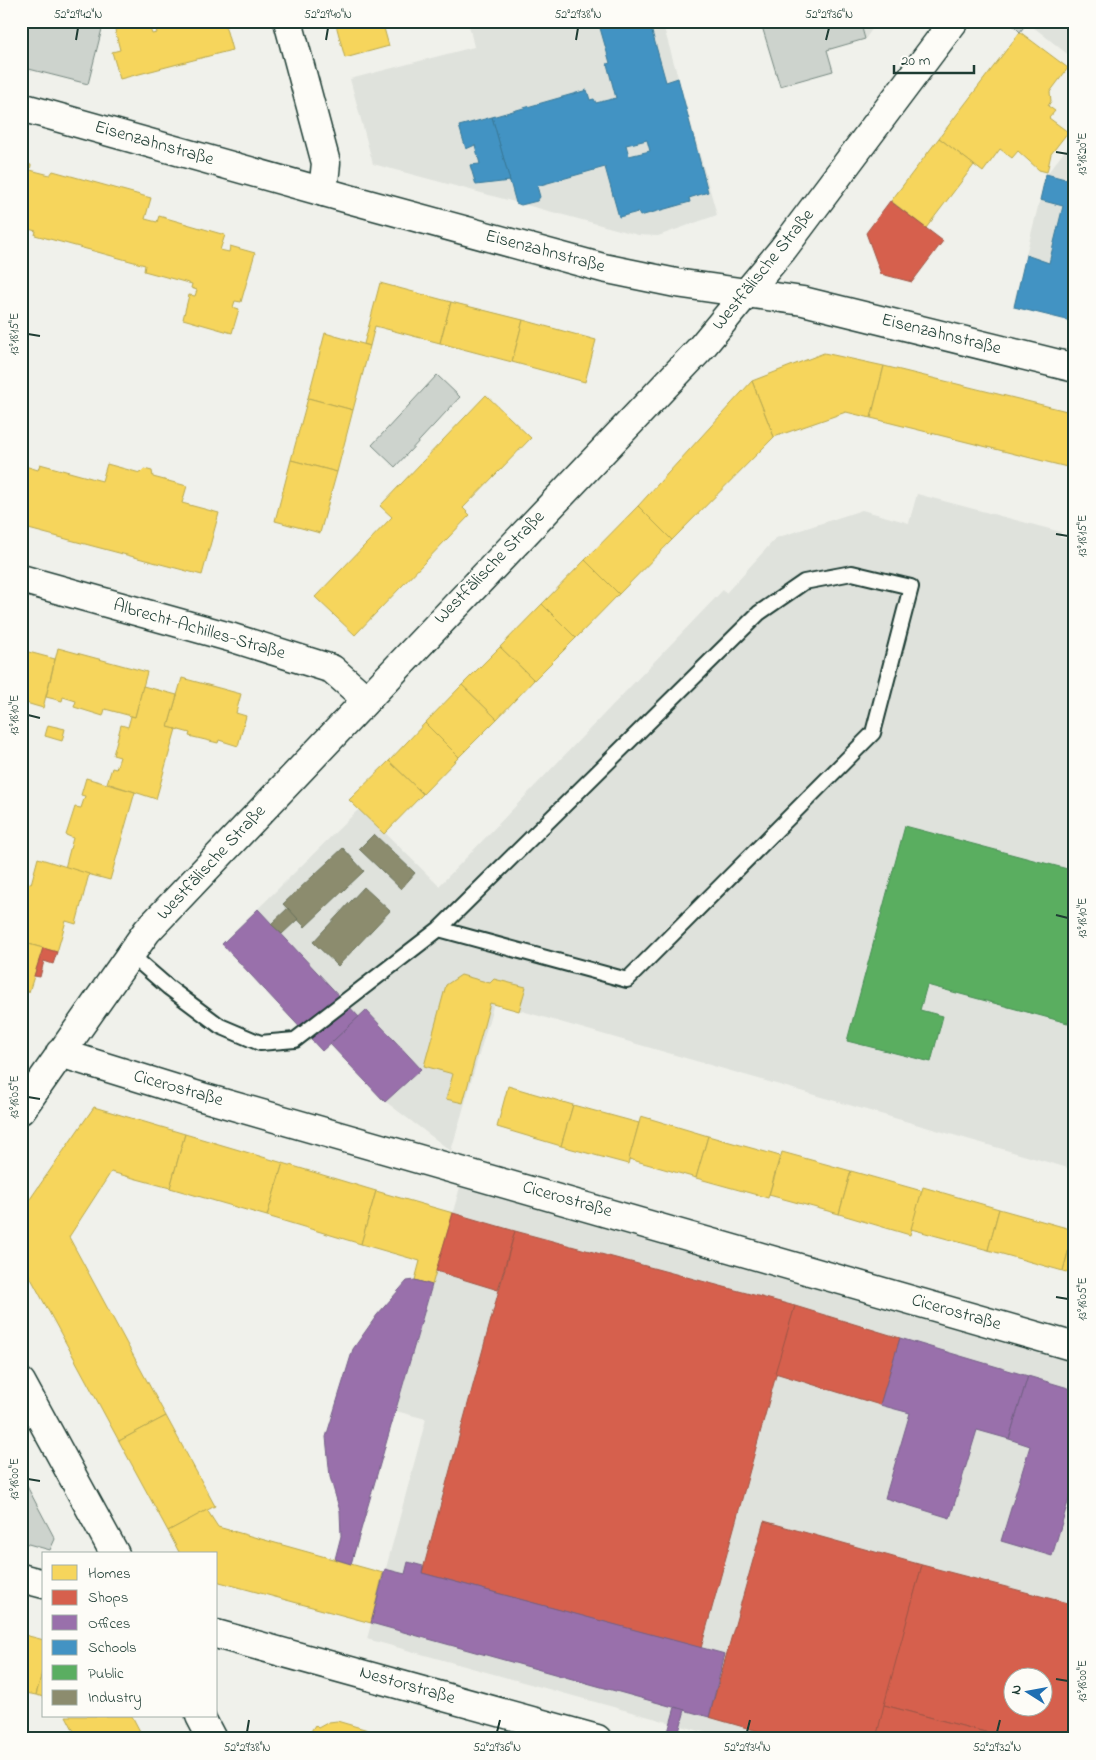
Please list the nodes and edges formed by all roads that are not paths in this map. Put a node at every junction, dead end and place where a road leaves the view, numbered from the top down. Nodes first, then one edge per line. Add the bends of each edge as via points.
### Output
1 (288, 21) edge
2 (954, 21) edge
3 (21, 107) edge
4 (323, 192) junction
5 (747, 293) junction
6 (1075, 368) edge
7 (21, 579) edge
8 (366, 699) junction
9 (439, 929) junction
10 (130, 954) junction
11 (60, 1053) junction
12 (21, 1110) edge
13 (1075, 1347) edge
14 (21, 1382) edge
15 (114, 1552) edge
16 (21, 1578) edge
17 (42, 1583) edge
18 (218, 1635) edge
19 (201, 1718) edge
20 (212, 1739) edge
21 (597, 1739) edge

1 - 4 street via 326,163
2 - 5 street, Westfälische Straße via 784,249
3 - 4 street, Eisenzahnstraße
4 - 5 street, Eisenzahnstraße via 603,268 676,284
5 - 6 street, Eisenzahnstraße via 811,303
5 - 8 street, Westfälische Straße via 700,349
7 - 8 street, Albrecht-Achilles-Straße via 332,669
8 - 10 street, Westfälische Straße via 147,931
9 - 9 lane via 759,613 804,582 852,573 911,587 873,733 627,980
9 - 10 lane via 295,1040 260,1044 220,1026
10 - 11 street, Westfälische Straße
11 - 12 street, Westfälische Straße
11 - 13 street, Cicerostraße via 202,1097
14 - 15 street
16 - 17 street
18 - 21 street, Nestorstraße
19 - 20 street

